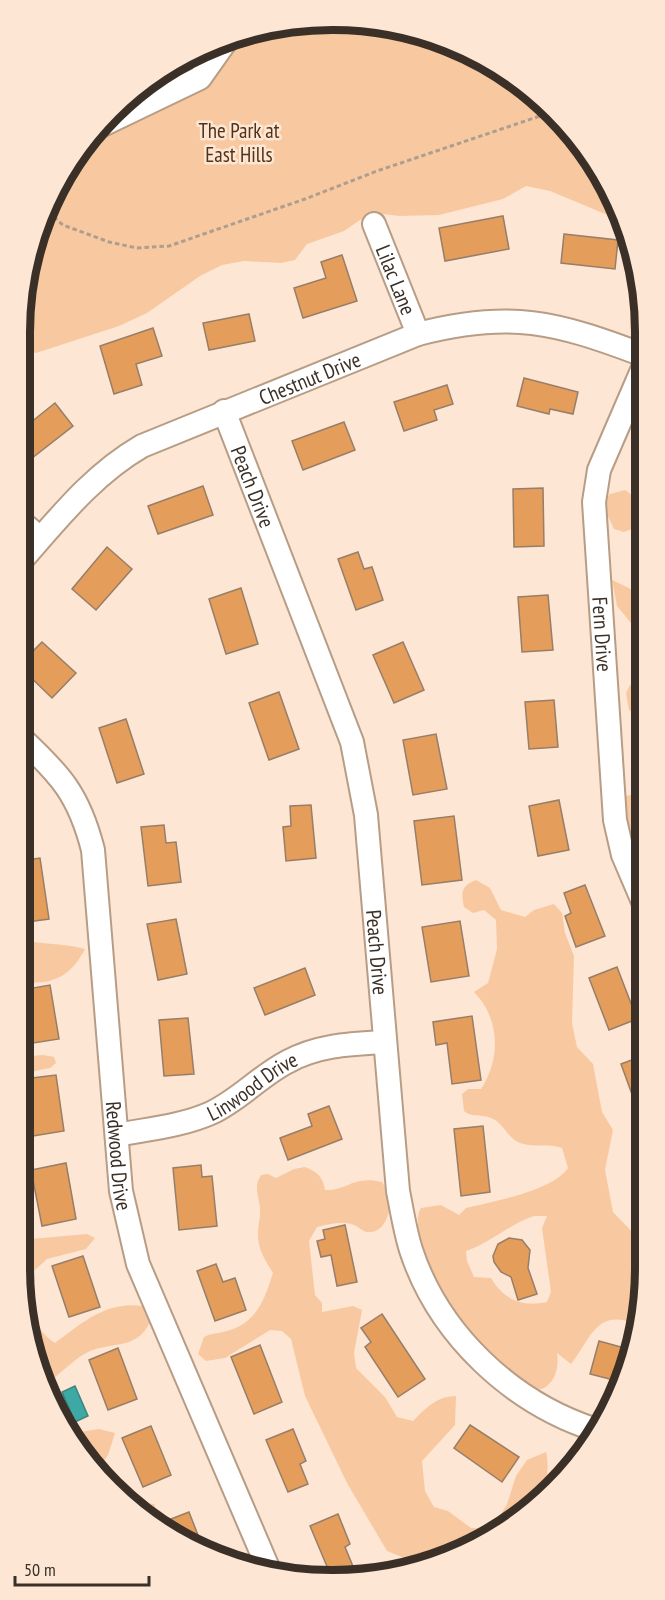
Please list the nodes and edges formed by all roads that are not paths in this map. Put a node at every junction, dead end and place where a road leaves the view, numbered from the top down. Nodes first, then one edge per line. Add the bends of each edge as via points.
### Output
1 (218, 53) edge
2 (123, 115) edge
3 (374, 224) dead end
4 (418, 334) junction
5 (635, 352) edge
6 (635, 387) edge
7 (224, 411) junction
8 (30, 529) edge
9 (40, 538) junction
10 (30, 550) edge
11 (30, 747) edge
12 (635, 882) edge
13 (385, 1042) junction
14 (117, 1134) junction
15 (589, 1427) edge
16 (266, 1562) edge

1 - 2 street via 200,78
3 - 4 street, Lilac Lane
4 - 5 street, Chestnut Drive via 456,325 510,320 570,329
4 - 7 street, Chestnut Drive
6 - 12 street, Fern Drive via 599,470 594,502 615,820 623,855
7 - 9 street, Chestnut Drive via 122,458 79,494
7 - 13 street, Peach Drive via 352,742 366,815
8 - 9 street
9 - 10 street, Chestnut Drive
11 - 14 street, Redwood Drive via 55,769 73,795 85,819 93,850
13 - 14 street, Linwood Drive via 327,1046 286,1062 231,1103 210,1113 189,1121
13 - 15 street, Peach Drive via 398,1191 411,1249 422,1275 468,1347 500,1380 536,1404
14 - 16 street, Redwood Drive via 121,1191 138,1264

